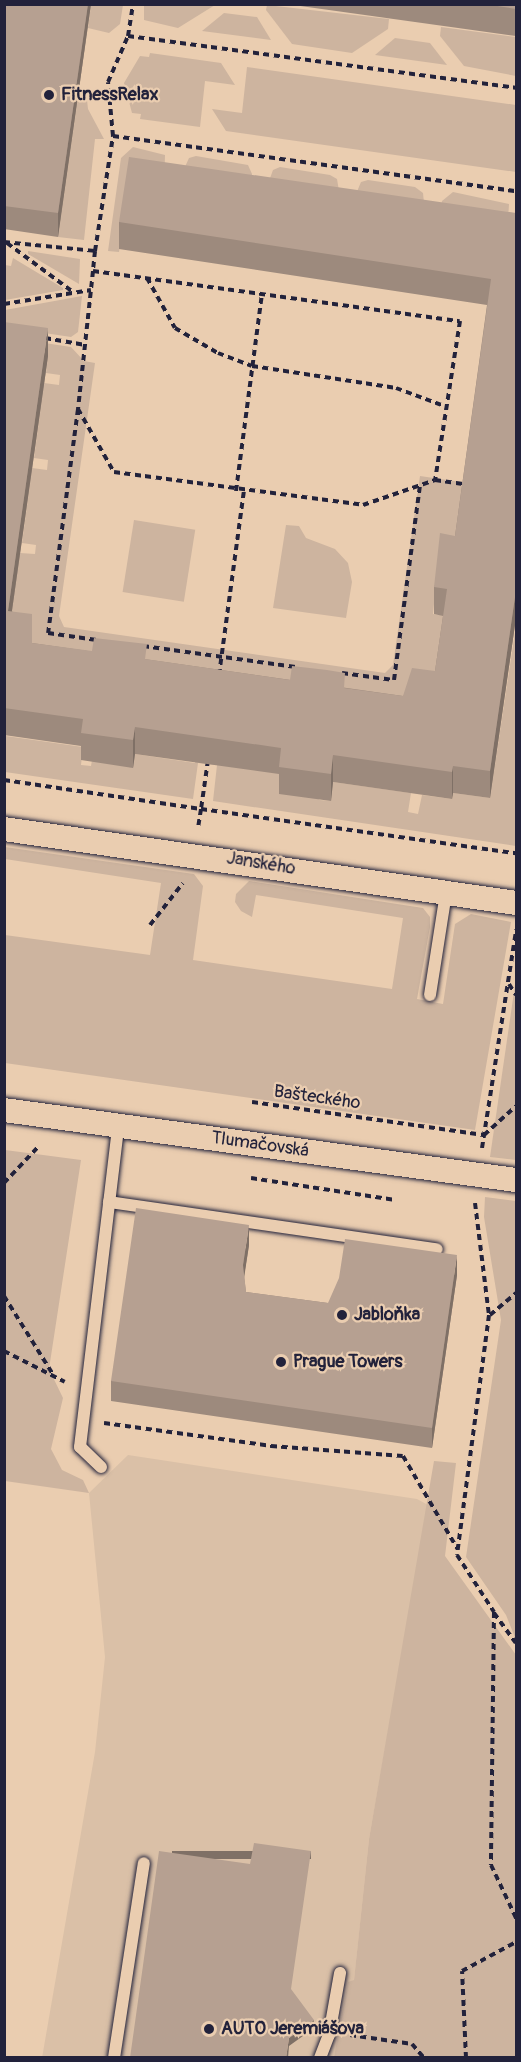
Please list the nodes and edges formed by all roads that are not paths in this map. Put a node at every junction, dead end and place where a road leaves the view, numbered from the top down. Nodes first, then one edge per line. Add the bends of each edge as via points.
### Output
1 (4, 830) edge
2 (446, 893) junction
3 (516, 903) edge
4 (430, 995) dead end
5 (4, 1110) edge
6 (118, 1126) junction
7 (516, 1180) edge
8 (109, 1202) junction
9 (437, 1249) dead end
10 (101, 1467) dead end
11 (144, 1863) dead end
12 (340, 1973) dead end
13 (114, 2058) edge
14 (320, 2058) edge

1 - 2 street, Janského
2 - 3 street, Janského
2 - 4 lane
5 - 6 street, Tlumačovská
6 - 7 street, Tlumačovská
6 - 8 lane
8 - 9 lane
8 - 10 lane via 80,1447
11 - 13 lane
12 - 14 lane via 329,2035

